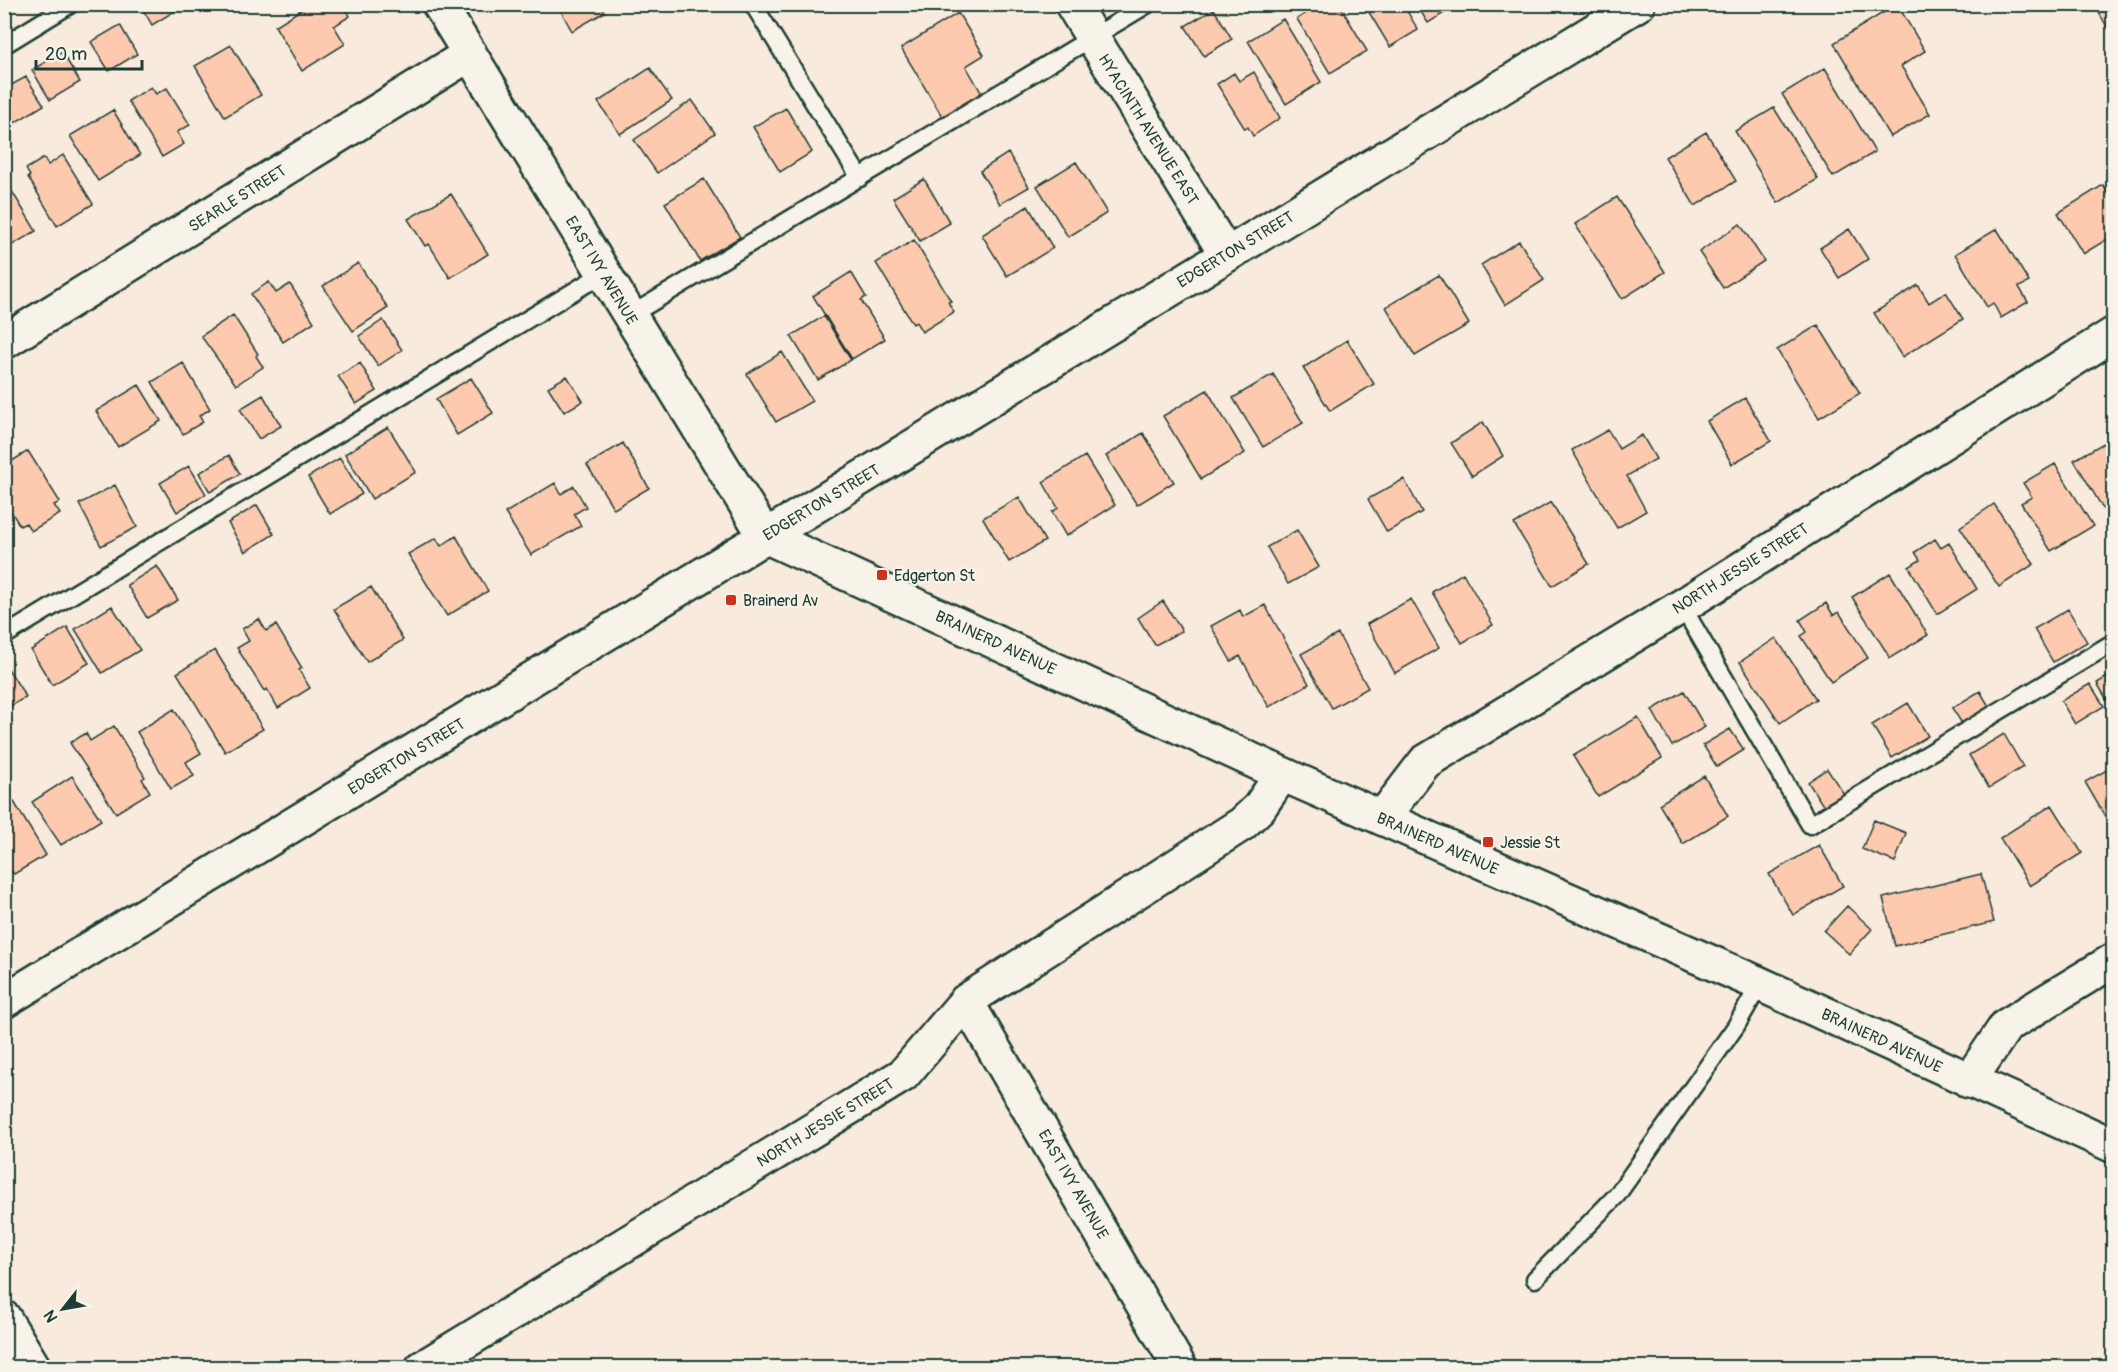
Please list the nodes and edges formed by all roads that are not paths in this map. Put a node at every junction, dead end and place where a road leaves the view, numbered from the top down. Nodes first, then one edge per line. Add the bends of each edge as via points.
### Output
1 (71, 4) edge
2 (439, 4) edge
3 (753, 4) edge
4 (1072, 4) edge
5 (1148, 4) edge
6 (1638, 4) edge
7 (1093, 38) junction
8 (4, 45) edge
9 (470, 54) junction
10 (860, 177) junction
11 (1226, 255) junction
12 (604, 273) junction
13 (629, 315) junction
14 (2114, 334) edge
15 (4, 342) edge
16 (765, 536) junction
17 (1682, 606) junction
18 (4, 636) edge
19 (2114, 642) edge
20 (1282, 774) junction
21 (1382, 818) junction
22 (2114, 960) edge
23 (1760, 984) junction
24 (4, 1001) edge
25 (966, 1001) junction
26 (1969, 1081) junction
27 (2114, 1146) edge
28 (1534, 1279) dead end
29 (4, 1318) edge
30 (34, 1368) edge
31 (422, 1368) edge
32 (1180, 1368) edge

1 - 8 lane
2 - 9 street, EAST IVY AVENUE
3 - 10 lane
4 - 7 street, HYACINTH AVENUE EAST
5 - 7 lane
6 - 11 street, EDGERTON STREET
7 - 10 lane
7 - 11 street, HYACINTH AVENUE EAST
9 - 12 street, EAST IVY AVENUE
9 - 15 street, SEARLE STREET
10 - 13 lane
11 - 16 street, EDGERTON STREET
12 - 13 street, EAST IVY AVENUE
12 - 18 lane
13 - 16 street, EAST IVY AVENUE
14 - 17 street, NORTH JESSIE STREET
16 - 20 street, BRAINERD AVENUE
16 - 24 street, EDGERTON STREET
17 - 19 lane via 1810,825
17 - 21 street, NORTH JESSIE STREET via 1425,762
20 - 21 street, BRAINERD AVENUE
20 - 25 street, NORTH JESSIE STREET via 1259,808 1242,824
21 - 23 street, BRAINERD AVENUE
22 - 26 street via 2006,1026
23 - 26 street, BRAINERD AVENUE
23 - 28 lane via 1736,1026 1617,1195
25 - 31 street, NORTH JESSIE STREET via 903,1075
25 - 32 street, EAST IVY AVENUE
26 - 27 street, BRAINERD AVENUE
29 - 30 street

